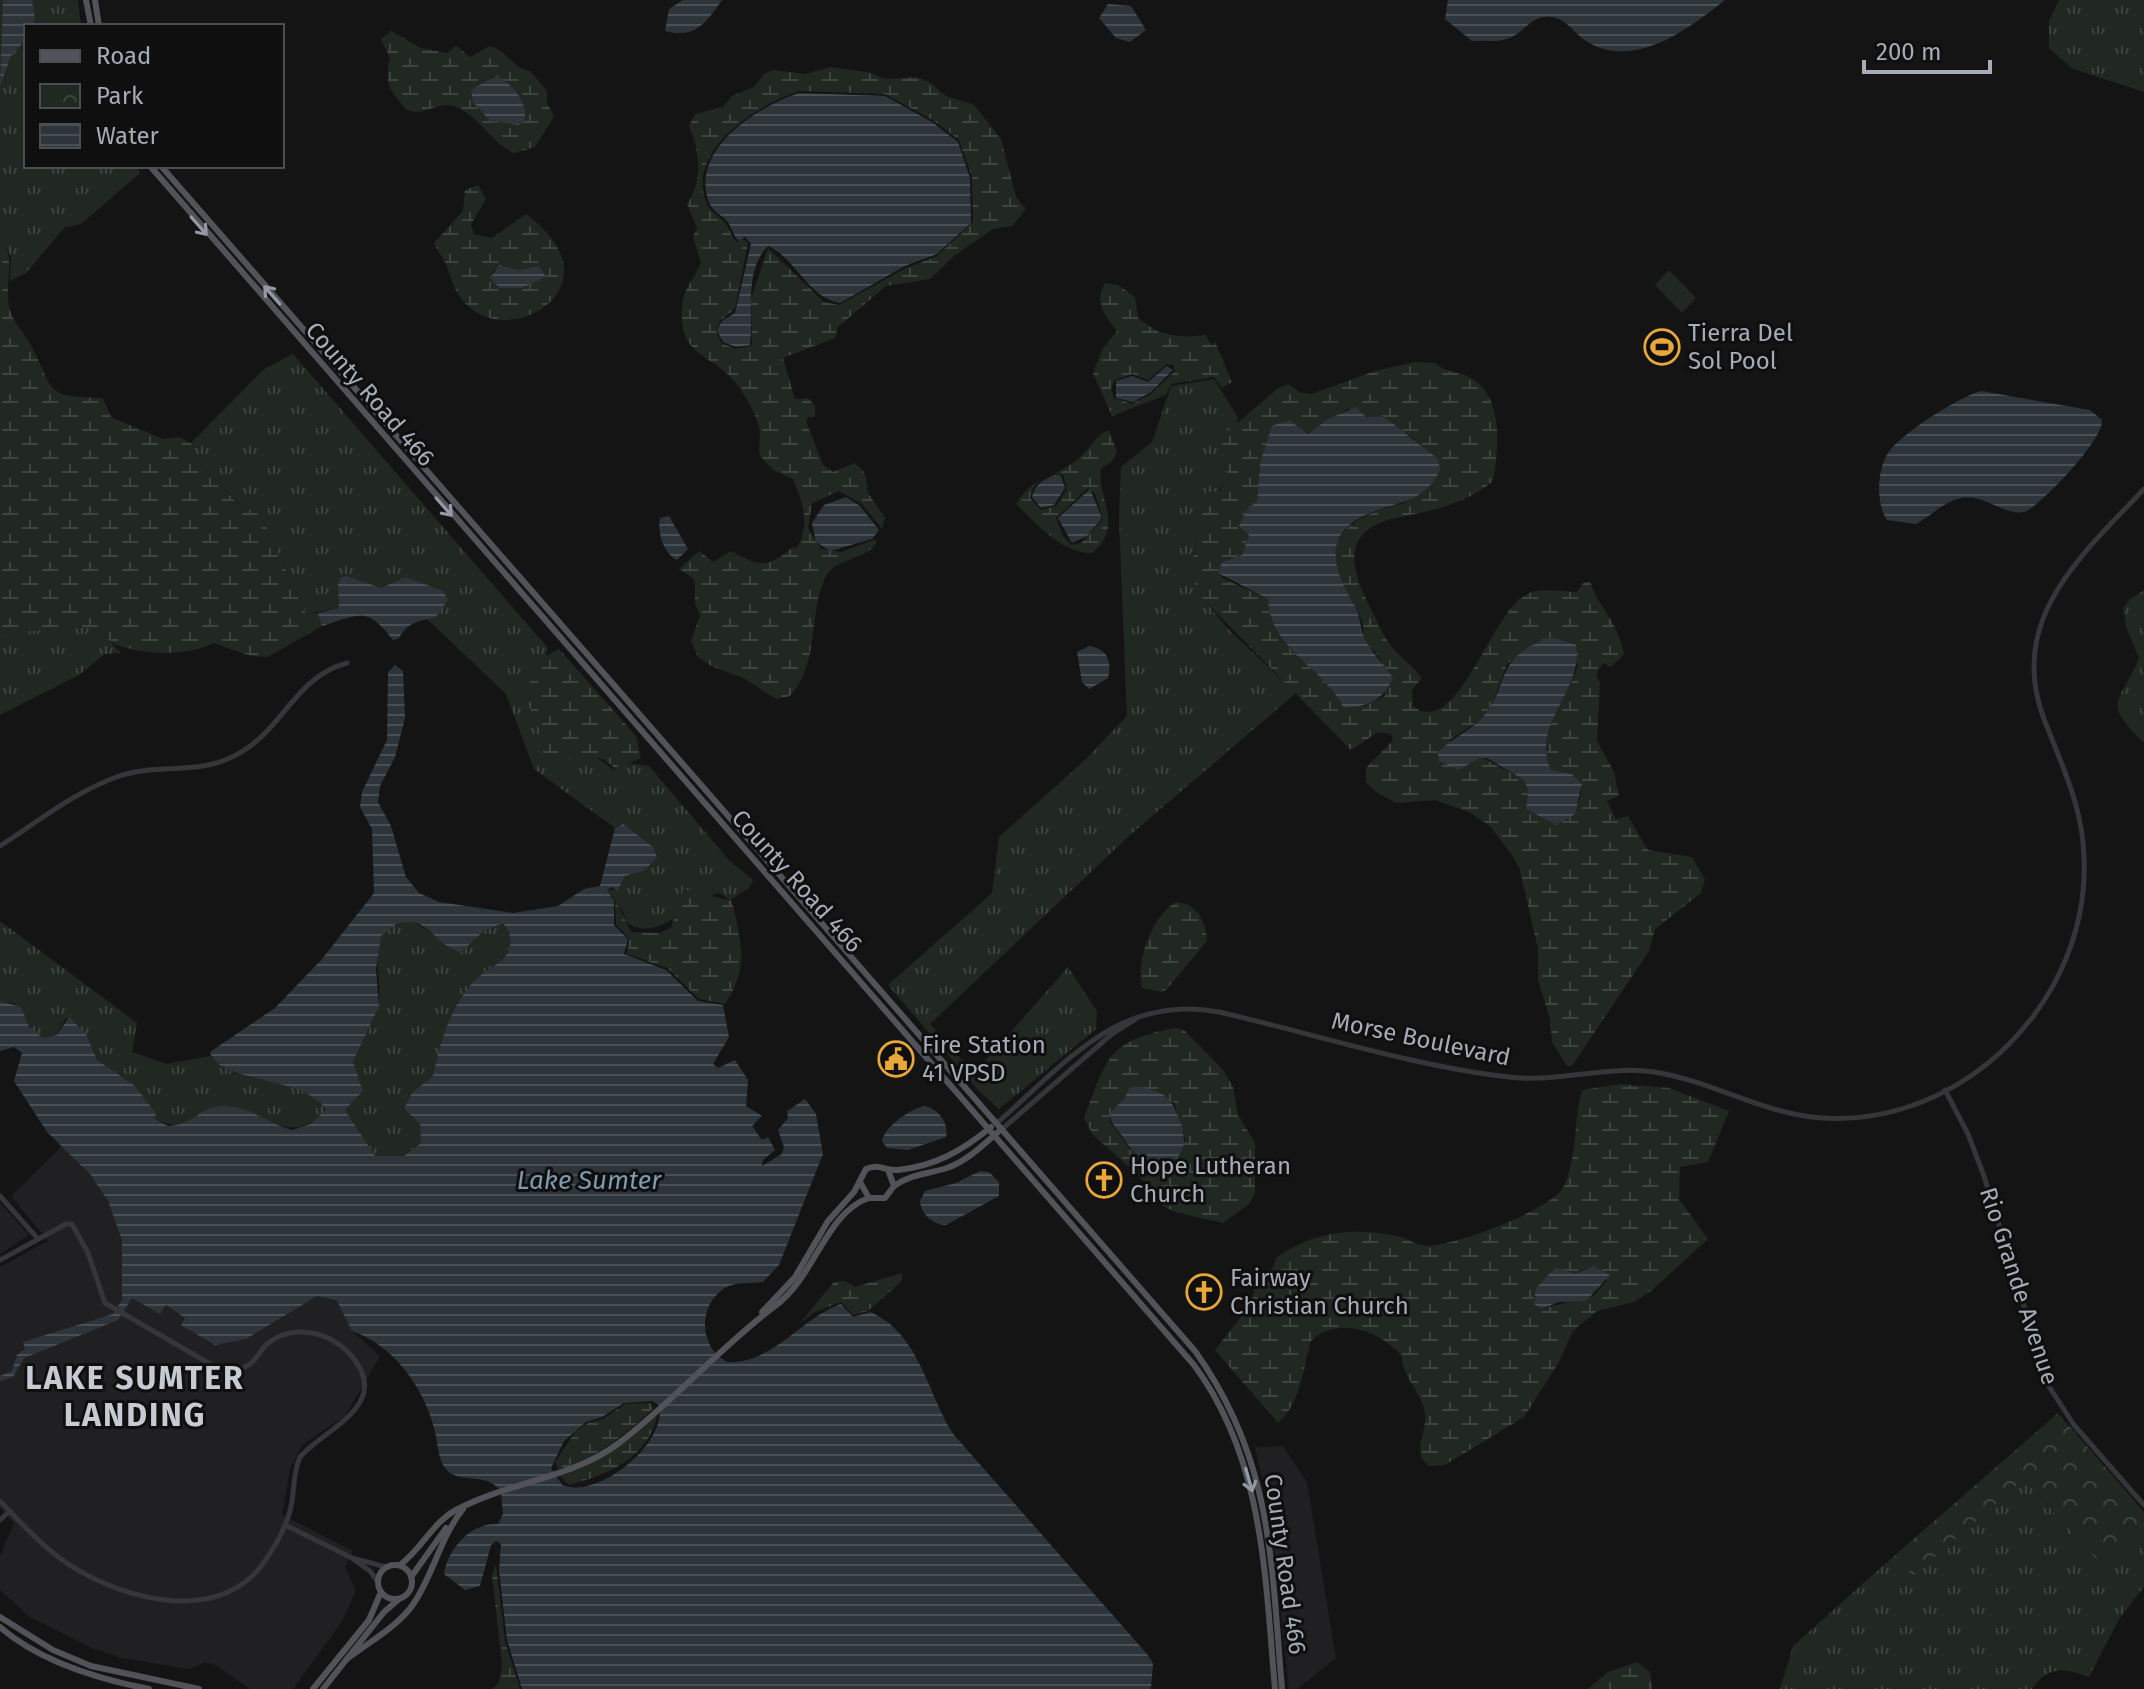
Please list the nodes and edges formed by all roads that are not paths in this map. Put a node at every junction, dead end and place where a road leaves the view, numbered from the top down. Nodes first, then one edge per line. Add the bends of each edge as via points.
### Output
1 (86, 0) edge
2 (95, 0) edge
3 (91, 24) edge
4 (99, 24) edge
5 (152, 168) edge
6 (163, 168) edge
7 (2144, 489) edge
8 (347, 663) dead end
9 (0, 846) edge
10 (884, 991) junction
11 (877, 997) junction
12 (1945, 1090) junction
13 (996, 1128) junction
14 (885, 1167) junction
15 (860, 1182) junction
16 (894, 1186) junction
17 (0, 1196) edge
18 (869, 1198) junction
19 (38, 1239) junction
20 (0, 1260) edge
21 (755, 1320) junction
22 (0, 1501) edge
23 (2144, 1505) edge
24 (466, 1506) junction
25 (10, 1511) junction
26 (457, 1517) junction
27 (0, 1520) edge
28 (284, 1525) junction
29 (352, 1558) junction
30 (400, 1565) junction
31 (386, 1567) junction
32 (411, 1577) junction
33 (378, 1582) junction
34 (381, 1592) junction
35 (398, 1600) junction
36 (0, 1617) edge
37 (0, 1627) edge
38 (347, 1659) junction
39 (149, 1689) edge
40 (199, 1689) edge
41 (313, 1689) edge
42 (323, 1689) edge
43 (1275, 1689) edge
44 (1282, 1689) edge

1 - 3 main road
2 - 4 main road
5 -> 11 main road, County Road 466
10 -> 6 main road, County Road 466
7 - 12 street, Morse Boulevard via 2062,581 2035,644 2038,702 2069,778 2083,841 2081,912 2069,954 2050,994 2005,1049
8 - 9 street via 307,683 265,734 238,754 203,767 114,778
10 - 11 street
10 - 13 main road, County Road 466
11 - 13 main road, County Road 466
12 - 13 street, Morse Boulevard via 1889,1111 1825,1118 1791,1115 1654,1072 1514,1078 1204,1009 1180,1009 1140,1016 1112,1034
12 - 23 street, Rio Grande Avenue via 1984,1176 2048,1385 2074,1425
13 - 14 main road, Morse Boulevard via 947,1159 896,1170
13 - 16 main road, Morse Boulevard via 948,1168 906,1177
13 -> 43 main road, County Road 466 via 1188,1356 1228,1423 1253,1496
13 - 44 main road, County Road 466 via 1195,1351 1237,1419 1262,1494
14 - 15 main road via 866,1169
14 - 16 main road
15 - 18 main road
15 - 21 main road via 828,1221 795,1277
16 - 18 main road via 885,1198
17 - 19 street
18 - 21 main road via 834,1226 793,1292
19 - 20 street
19 - 28 street via 66,1224 78,1228 100,1295 210,1364 226,1370 248,1366 272,1341 304,1332 336,1342 358,1365 361,1399 348,1421 300,1457
21 - 24 main road via 599,1456
22 - 25 street
24 - 26 main road
24 - 30 main road via 435,1527
25 - 27 street
25 - 28 street via 48,1548 92,1578 128,1592 189,1600 221,1594 247,1579 261,1567
26 - 32 main road
26 - 38 main road via 414,1603
28 - 29 street
29 - 31 street
29 - 33 street
30 - 31 main road
30 - 32 main road
31 - 33 main road
32 - 35 main road via 409,1593
33 - 34 main road
34 - 35 main road
34 - 41 main road via 369,1620
35 - 38 main road
36 - 40 main road via 91,1666
37 - 39 main road via 41,1654 83,1672
38 - 42 main road

